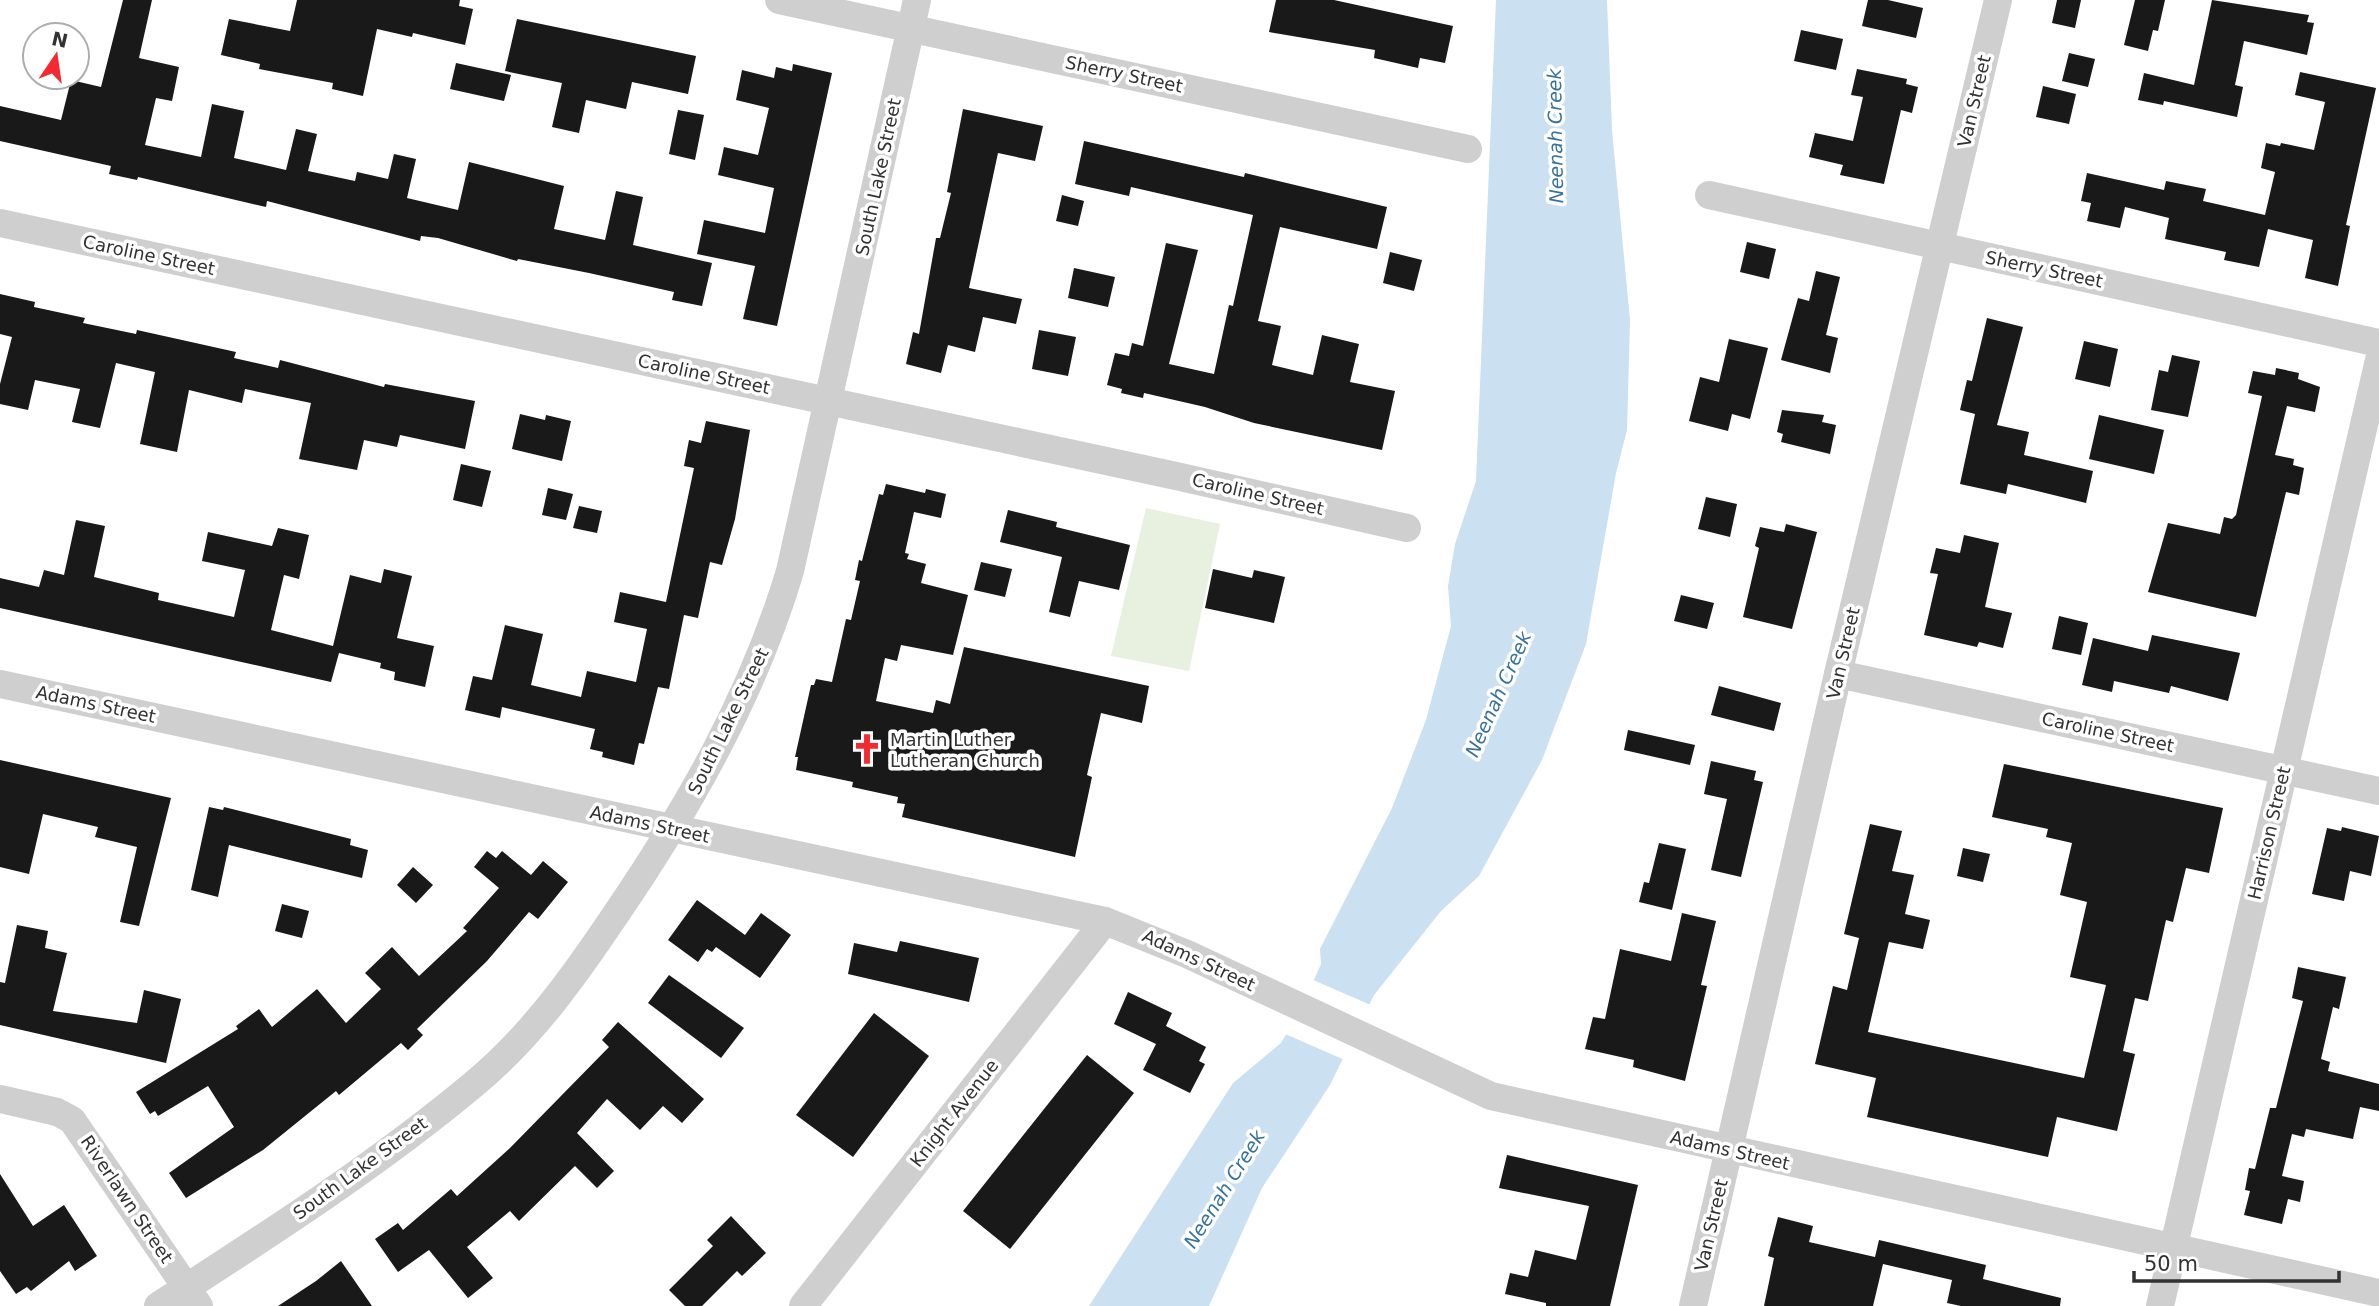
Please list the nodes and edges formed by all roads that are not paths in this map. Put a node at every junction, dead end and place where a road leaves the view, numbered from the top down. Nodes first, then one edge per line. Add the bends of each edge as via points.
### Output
1 (779, 0) edge
2 (917, 0) edge
3 (1998, 0) edge
4 (910, 28) junction
5 (1468, 149) dead end
6 (1709, 195) dead end
7 (0, 223) edge
8 (1940, 246) junction
9 (2379, 343) edge
10 (2379, 360) edge
11 (830, 401) junction
12 (1407, 528) dead end
13 (1838, 674) junction
14 (0, 684) edge
15 (2284, 770) junction
16 (2379, 791) edge
17 (673, 829) junction
18 (1105, 921) junction
19 (0, 1099) edge
20 (1728, 1151) junction
21 (2174, 1249) junction
22 (2379, 1293) edge
23 (193, 1296) edge
24 (158, 1306) edge
25 (803, 1306) edge
26 (1693, 1306) edge
27 (2160, 1306) edge

1 - 4 street, Sherry Street
2 - 4 street, South Lake Street
3 - 8 street, Van Street
4 - 5 street, Sherry Street
4 - 11 street, South Lake Street
6 - 8 street, Sherry Street
7 - 11 street, Caroline Street
8 - 9 street, Sherry Street
8 - 13 street, Van Street
10 - 15 street, Harrison Street
11 - 12 street, Caroline Street
11 - 17 street, South Lake Street via 790,571 766,645 734,717
13 - 15 street, Caroline Street
13 - 20 street, Van Street
14 - 17 street, Adams Street
15 - 16 street, Caroline Street
15 - 21 street, Harrison Street
17 - 18 street, Adams Street
17 - 23 street, South Lake Street via 570,982 526,1035 475,1083
18 - 20 street, Adams Street via 1149,937 1491,1096
18 - 25 street, Knight Avenue
19 - 23 street, Riverlawn Street via 72,1120
20 - 21 street, Adams Street
20 - 26 street, Van Street
21 - 22 street, Adams Street
21 - 27 street, Harrison Street
23 - 24 street, South Lake Street

